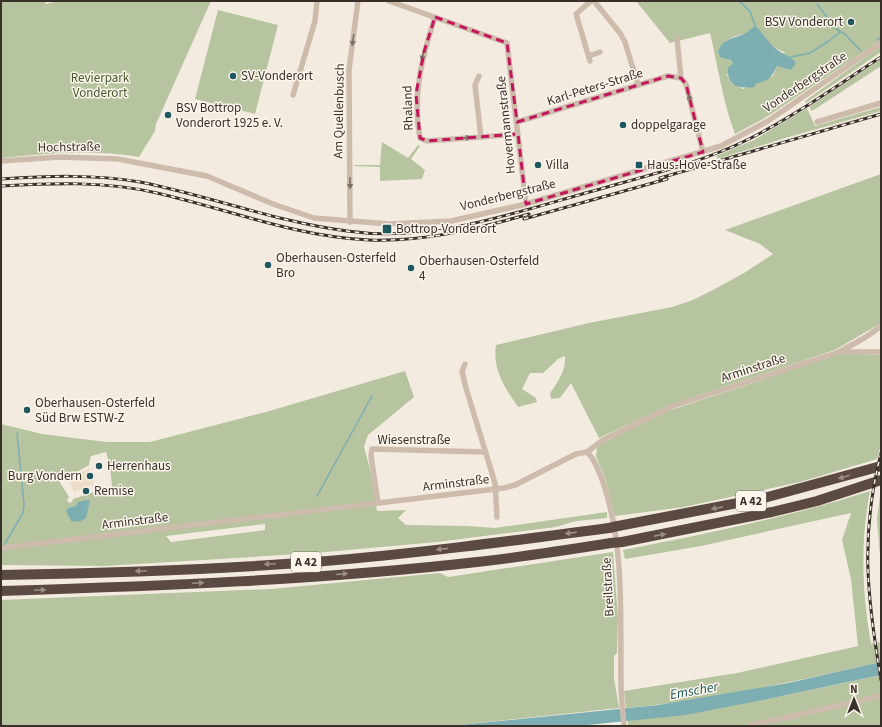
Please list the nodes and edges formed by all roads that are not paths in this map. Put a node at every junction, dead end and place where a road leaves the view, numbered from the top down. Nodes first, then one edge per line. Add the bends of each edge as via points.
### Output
1 (317, 1) edge
2 (358, 1) edge
3 (389, 1) edge
4 (590, 1) edge
5 (594, 1) edge
6 (435, 18) junction
7 (677, 39) dead end
8 (881, 43) edge
9 (600, 52) dead end
10 (479, 76) dead end
11 (681, 78) junction
12 (638, 85) junction
13 (293, 95) dead end
14 (881, 103) edge
15 (517, 122) junction
16 (817, 122) dead end
17 (518, 134) junction
18 (481, 137) junction
19 (703, 152) junction
20 (1, 161) edge
21 (137, 162) joint
22 (526, 204) junction
23 (350, 222) junction
24 (881, 326) edge
25 (839, 352) junction
26 (881, 352) edge
27 (465, 364) dead end
28 (485, 452) junction
29 (587, 452) junction
30 (881, 466) edge
31 (881, 480) edge
32 (496, 489) junction
33 (378, 503) junction
34 (497, 517) dead end
35 (1, 548) edge
36 (1, 575) edge
37 (1, 591) edge
38 (881, 696) edge
39 (624, 726) edge
40 (748, 726) edge

1 - 13 street via 315,21
2 -> 23 street, Am Quellenbusch via 349,70
3 - 6 street
4 - 9 street via 576,14 589,58
5 - 12 street via 625,42
6 - 15 street, Hovermannstraße via 507,43
6 -> 18 street, Rhaland via 424,52 416,94 420,138 426,141
7 - 11 street
8 - 19 street, Vonderbergstraße via 768,121 736,139
10 - 18 street via 475,85
11 - 12 street, Karl-Peters-Straße via 668,76
19 -> 11 street via 686,84
12 - 15 street, Karl-Peters-Straße
14 - 16 street
15 - 17 street, Hovermannstraße
17 - 18 street, Rhaland
17 - 22 street, Hovermannstraße
19 - 22 street, Vonderbergstraße
20 - 21 street, Hochstraße via 88,156
21 - 23 street, Vonderbergstraße via 207,176 314,218
22 - 23 street, Vonderbergstraße via 451,221 401,224
24 - 25 street, Arminstraße
25 - 26 street
25 - 29 street, Arminstraße via 673,406 603,440
27 - 28 street via 462,371
28 - 32 street
28 - 33 street, Wiesenstraße via 372,449
29 - 32 street, Arminstraße via 576,454 515,485
29 - 39 street, Breilstraße via 599,471 608,500 619,566 622,597
30 -> 36 highway, A 42 via 764,498 614,527 476,545 314,562
37 -> 31 highway, A 42, bridge via 180,584 478,562 611,544 772,512 817,501
32 - 33 street, Arminstraße
32 - 34 street
33 - 35 street, Arminstraße
38 - 40 street

